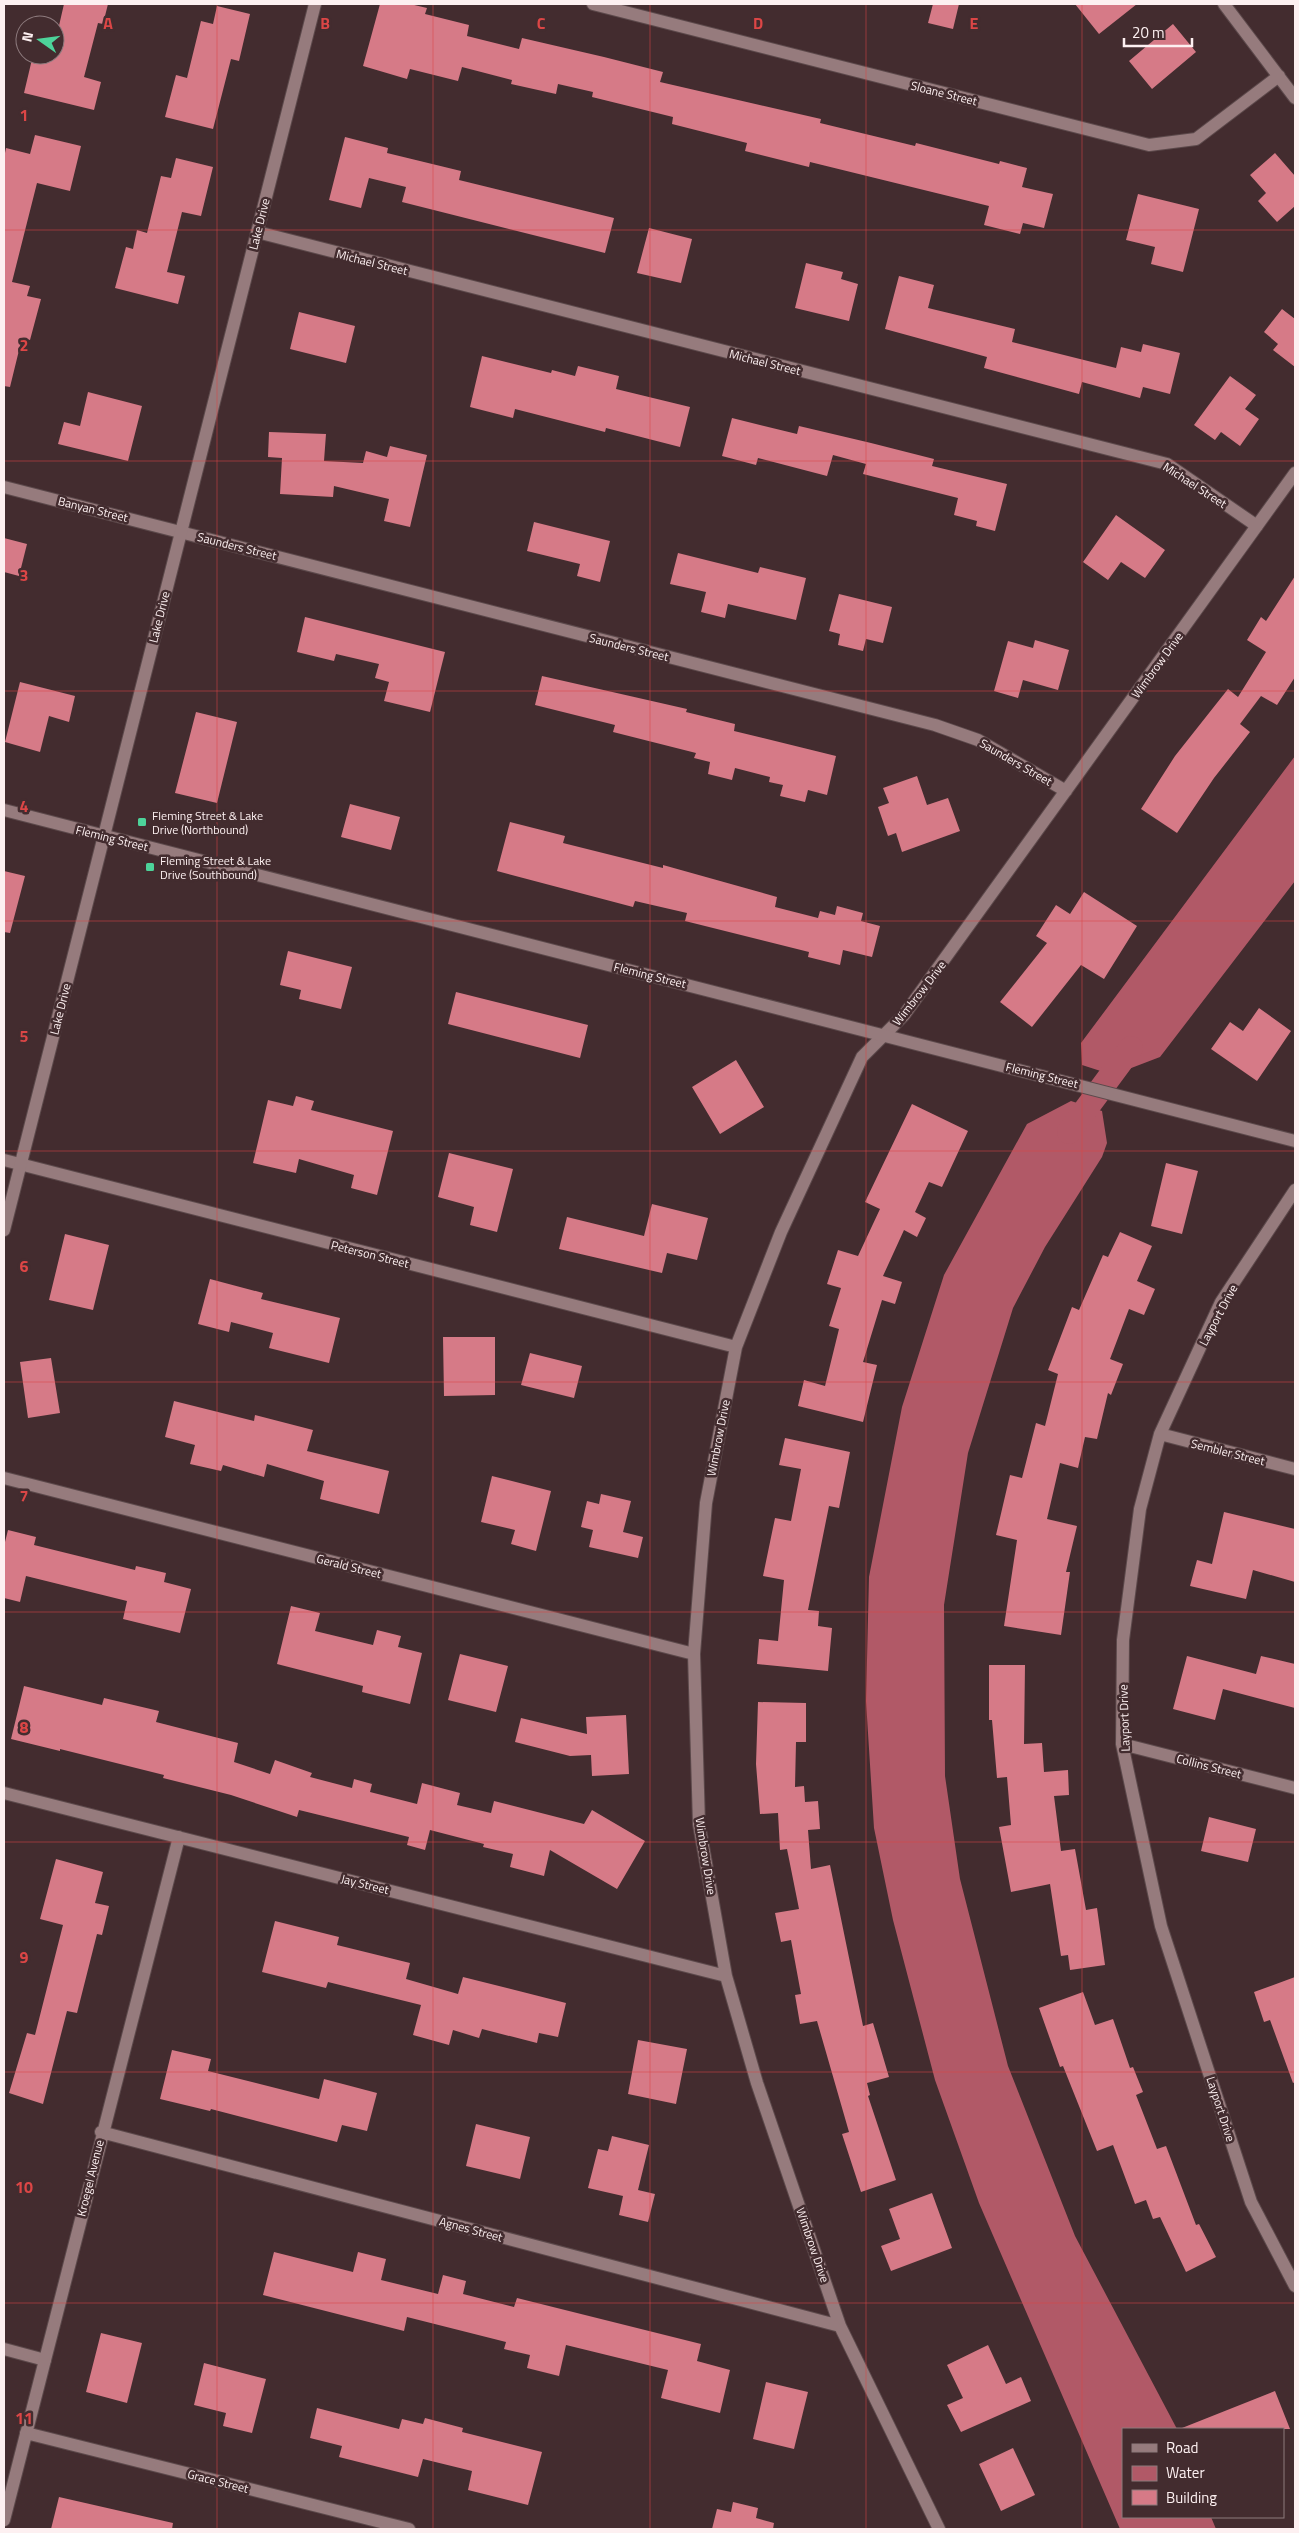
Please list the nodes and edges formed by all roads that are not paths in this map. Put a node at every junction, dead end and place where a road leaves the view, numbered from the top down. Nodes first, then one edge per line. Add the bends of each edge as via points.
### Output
1 (315, 4) edge
2 (593, 4) edge
3 (1224, 4) edge
4 (643, 10) edge
5 (1279, 76) junction
6 (1295, 98) edge
7 (257, 232) junction
8 (1295, 473) edge
9 (4, 487) edge
10 (1257, 526) junction
11 (181, 532) junction
12 (1066, 791) junction
13 (4, 810) edge
14 (104, 836) junction
15 (884, 1035) junction
16 (1295, 1141) edge
17 (4, 1160) edge
18 (20, 1164) junction
19 (1295, 1190) edge
20 (4, 1230) edge
21 (736, 1348) junction
22 (1160, 1434) junction
23 (1295, 1469) edge
24 (4, 1478) edge
25 (694, 1654) junction
26 (1122, 1744) junction
27 (1295, 1788) edge
28 (4, 1793) edge
29 (179, 1837) junction
30 (726, 1976) junction
31 (101, 2132) junction
32 (1295, 2286) edge
33 (840, 2326) junction
34 (4, 2349) edge
35 (45, 2360) junction
36 (26, 2433) junction
37 (4, 2520) edge
38 (409, 2529) edge
39 (939, 2529) edge

1 - 7 street, Lake Drive
2 - 4 street, Sloane Street
3 - 5 street
4 - 5 street, Sloane Street via 1149,145 1196,139
5 - 6 street
7 - 10 street, Michael Street via 1167,464
7 - 11 street, Lake Drive
8 - 10 street, Wimbrow Drive
9 - 11 street, Banyan Street
10 - 12 street, Wimbrow Drive
11 - 12 street, Saunders Street via 935,725 978,740
11 - 14 street, Lake Drive
12 - 15 street, Wimbrow Drive via 904,1015
13 - 14 street, Fleming Street
14 - 15 street, Fleming Street
14 - 18 street, Lake Drive
15 - 16 street, Fleming Street
15 - 21 street, Wimbrow Drive via 862,1056 781,1232
17 - 18 street, Peterson Street
18 - 20 street, Lake Drive
18 - 21 street, Peterson Street
19 - 22 street, Layport Drive via 1221,1302
21 - 25 street, Wimbrow Drive via 706,1503
22 - 23 street, Sembler Street
22 - 26 street, Layport Drive via 1140,1509 1123,1640
24 - 25 street, Gerald Street
25 - 30 street, Wimbrow Drive via 699,1824
26 - 27 street, Collins Street
26 - 32 street, Layport Drive via 1161,1926 1251,2202
28 - 29 street, Jay Street
29 - 30 street, Jay Street
29 - 31 street, Kroegel Avenue
30 - 33 street, Wimbrow Drive via 757,2083
31 - 33 street, Agnes Street
31 - 35 street, Kroegel Avenue
33 - 39 street, Wimbrow Drive
34 - 35 street
35 - 36 street, Kroegel Avenue
36 - 37 street, Kroegel Avenue
36 - 38 street, Grace Street

